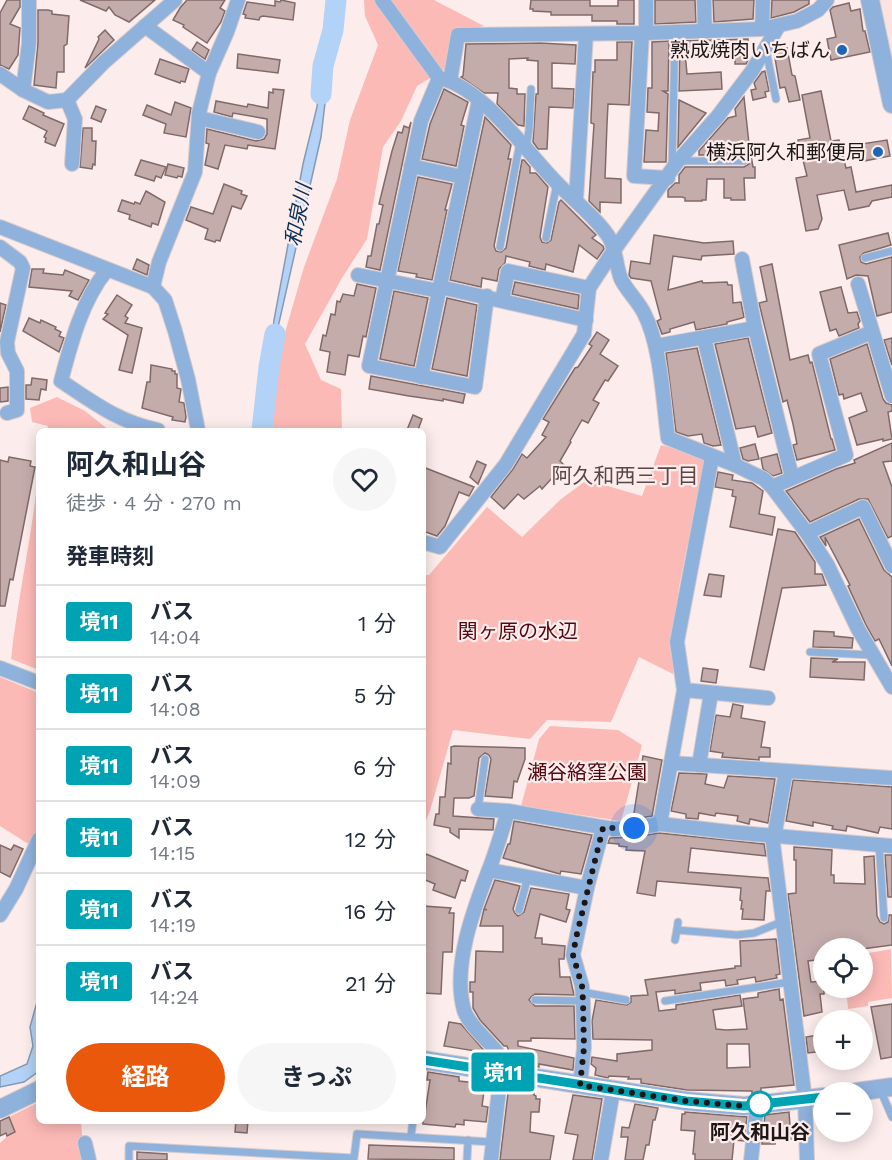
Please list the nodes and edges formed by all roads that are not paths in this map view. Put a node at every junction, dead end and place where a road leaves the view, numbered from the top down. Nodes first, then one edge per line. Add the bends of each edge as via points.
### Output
1 (29, 0) edge
2 (175, 0) edge
3 (238, 0) edge
4 (382, 0) edge
5 (646, 0) edge
6 (704, 0) edge
7 (763, 0) edge
8 (827, 0) edge
9 (870, 0) edge
10 (145, 26) junction
11 (778, 27) junction
12 (762, 29) junction
13 (675, 32) junction
14 (705, 32) junction
15 (644, 33) junction
16 (586, 34) junction
17 (766, 50) junction
18 (209, 73) junction
19 (0, 74) edge
20 (444, 80) junction
21 (531, 89) dead end
22 (23, 90) junction
23 (776, 99) dead end
24 (67, 100) junction
25 (479, 100) junction
26 (892, 104) edge
27 (199, 118) junction
28 (258, 132) dead end
29 (523, 145) junction
30 (744, 161) dead end
31 (72, 164) dead end
32 (411, 166) junction
33 (672, 170) junction
34 (463, 177) junction
35 (557, 183) junction
36 (576, 200) junction
37 (0, 227) edge
38 (546, 238) dead end
39 (0, 247) edge
40 (500, 247) dead end
41 (614, 250) junction
42 (892, 251) edge
43 (865, 258) dead end
44 (742, 259) dead end
45 (107, 270) junction
46 (358, 275) dead end
47 (386, 280) junction
48 (858, 284) dead end
49 (153, 287) junction
50 (589, 288) junction
51 (440, 289) junction
52 (487, 296) junction
53 (502, 300) junction
54 (586, 320) junction
55 (755, 328) junction
56 (872, 332) junction
57 (704, 338) junction
58 (656, 346) junction
59 (421, 377) junction
60 (892, 396) edge
61 (4, 414) edge
62 (0, 427) edge
63 (149, 428) edge
64 (198, 428) edge
65 (712, 457) junction
66 (735, 465) junction
67 (792, 477) junction
68 (772, 487) junction
69 (807, 533) junction
70 (426, 543) edge
71 (890, 558) edge
72 (810, 652) dead end
73 (872, 655) junction
74 (0, 668) edge
75 (36, 682) edge
76 (892, 687) edge
77 (684, 690) junction
78 (711, 693) junction
79 (768, 698) dead end
80 (485, 759) dead end
81 (671, 763) junction
82 (699, 765) junction
83 (786, 771) junction
84 (892, 778) edge
85 (478, 809) joint
86 (508, 811) junction
87 (660, 824) junction
88 (603, 828) junction
89 (774, 835) junction
90 (36, 844) edge
91 (886, 845) edge
92 (489, 870) junction
93 (528, 877) junction
94 (587, 888) junction
95 (6, 894) edge
96 (519, 910) dead end
97 (0, 915) edge
98 (884, 918) dead end
99 (784, 921) junction
100 (675, 940) dead end
101 (790, 982) junction
102 (583, 996) junction
103 (535, 1000) dead end
104 (626, 1000) dead end
105 (664, 1001) dead end
106 (426, 1060) edge
107 (504, 1072) junction
108 (580, 1085) junction
109 (36, 1088) edge
110 (886, 1088) edge
111 (613, 1090) junction
112 (813, 1093) edge
113 (813, 1098) edge
114 (757, 1105) junction
115 (813, 1107) edge
116 (0, 1109) edge
117 (892, 1117) edge
118 (412, 1124) edge
119 (411, 1136) junction
120 (468, 1140) junction
121 (492, 1142) junction
122 (85, 1143) dead end
123 (242, 1156) edge
124 (354, 1159) edge
125 (89, 1160) edge
126 (129, 1160) edge
127 (467, 1160) edge
128 (491, 1160) edge
129 (601, 1160) edge
130 (751, 1160) edge
131 (807, 1160) edge

1 - 22 street
2 - 10 street
3 - 18 street
4 - 20 street
5 - 15 street
6 - 14 street
7 - 12 street
8 - 11 street via 810,15
9 - 26 street
10 - 18 street
10 - 24 street
11 - 12 street
11 - 17 street
12 - 14 street
13 - 14 street
13 - 15 street
13 - 33 lane
15 - 16 street
15 - 33 street via 634,176
16 - 20 street via 458,35
16 - 36 street
17 - 23 lane
17 - 33 street
18 - 27 street
19 - 22 street
20 - 25 street
20 - 32 street via 421,121
21 - 29 lane
22 - 24 street via 48,102
24 - 31 street via 75,119
25 - 29 street
25 - 34 street
27 - 28 street
27 - 49 street via 195,172
29 - 35 street
29 - 40 lane
30 - 33 lane
32 - 34 street
32 - 47 street
33 - 41 street
34 - 51 street
35 - 36 street
35 - 38 lane
36 - 41 street via 610,239
37 - 45 street
39 - 61 street via 23,268 7,342 17,371 17,410
41 - 50 street
41 - 58 street via 621,279 644,312
42 - 43 lane
44 - 55 street
45 - 49 street
45 - 63 street via 95,284 61,381 121,419
46 - 47 street
47 - 51 street
47 - 59 street via 369,366
48 - 56 street
49 - 64 street via 165,300 175,331
50 - 53 street via 508,271
50 - 54 street
51 - 52 street
51 - 59 street
52 - 53 street
52 - 59 street via 475,387
53 - 54 street
54 - 70 street via 584,334 506,464 440,547
55 - 57 street
55 - 67 street
56 - 60 street
56 - 67 street via 819,354 846,455
57 - 58 street
57 - 66 street
58 - 65 street via 668,438
61 - 62 street
65 - 66 street
65 - 77 street via 677,642
66 - 68 street
67 - 68 street
68 - 69 street
69 - 71 street via 863,507
69 - 73 street via 827,564
72 - 73 lane
73 - 76 street
74 - 75 street
77 - 78 street
77 - 81 street
78 - 79 street
78 - 82 street
80 - 85 lane
81 - 82 street
81 - 87 street
82 - 83 street
83 - 84 street
83 - 89 street
85 - 86 street
86 - 88 street
86 - 92 street
87 - 88 street
87 - 89 street
88 - 94 street
89 - 91 street
89 - 99 street
90 - 95 street
91 - 98 lane
92 - 93 street
92 - 107 street via 470,920 462,998 467,1018 503,1061
93 - 94 street
93 - 96 lane
94 - 102 street via 573,955
95 - 97 street
99 - 100 lane via 737,935 677,926
99 - 101 street
101 - 105 lane
101 - 112 street
102 - 103 lane
102 - 104 lane
102 - 108 street
106 - 107 street
107 - 108 street
107 - 121 street
108 - 111 street
109 - 116 street
110 - 117 lane
111 - 114 street via 686,1101
111 - 129 street
113 - 114 street
114 - 130 street
115 - 131 street
118 - 119 lane
119 - 120 lane
119 - 124 lane via 357,1134
120 - 121 lane
120 - 127 lane
121 - 128 street
122 - 125 street
123 - 124 lane
123 - 126 lane via 129,1146

